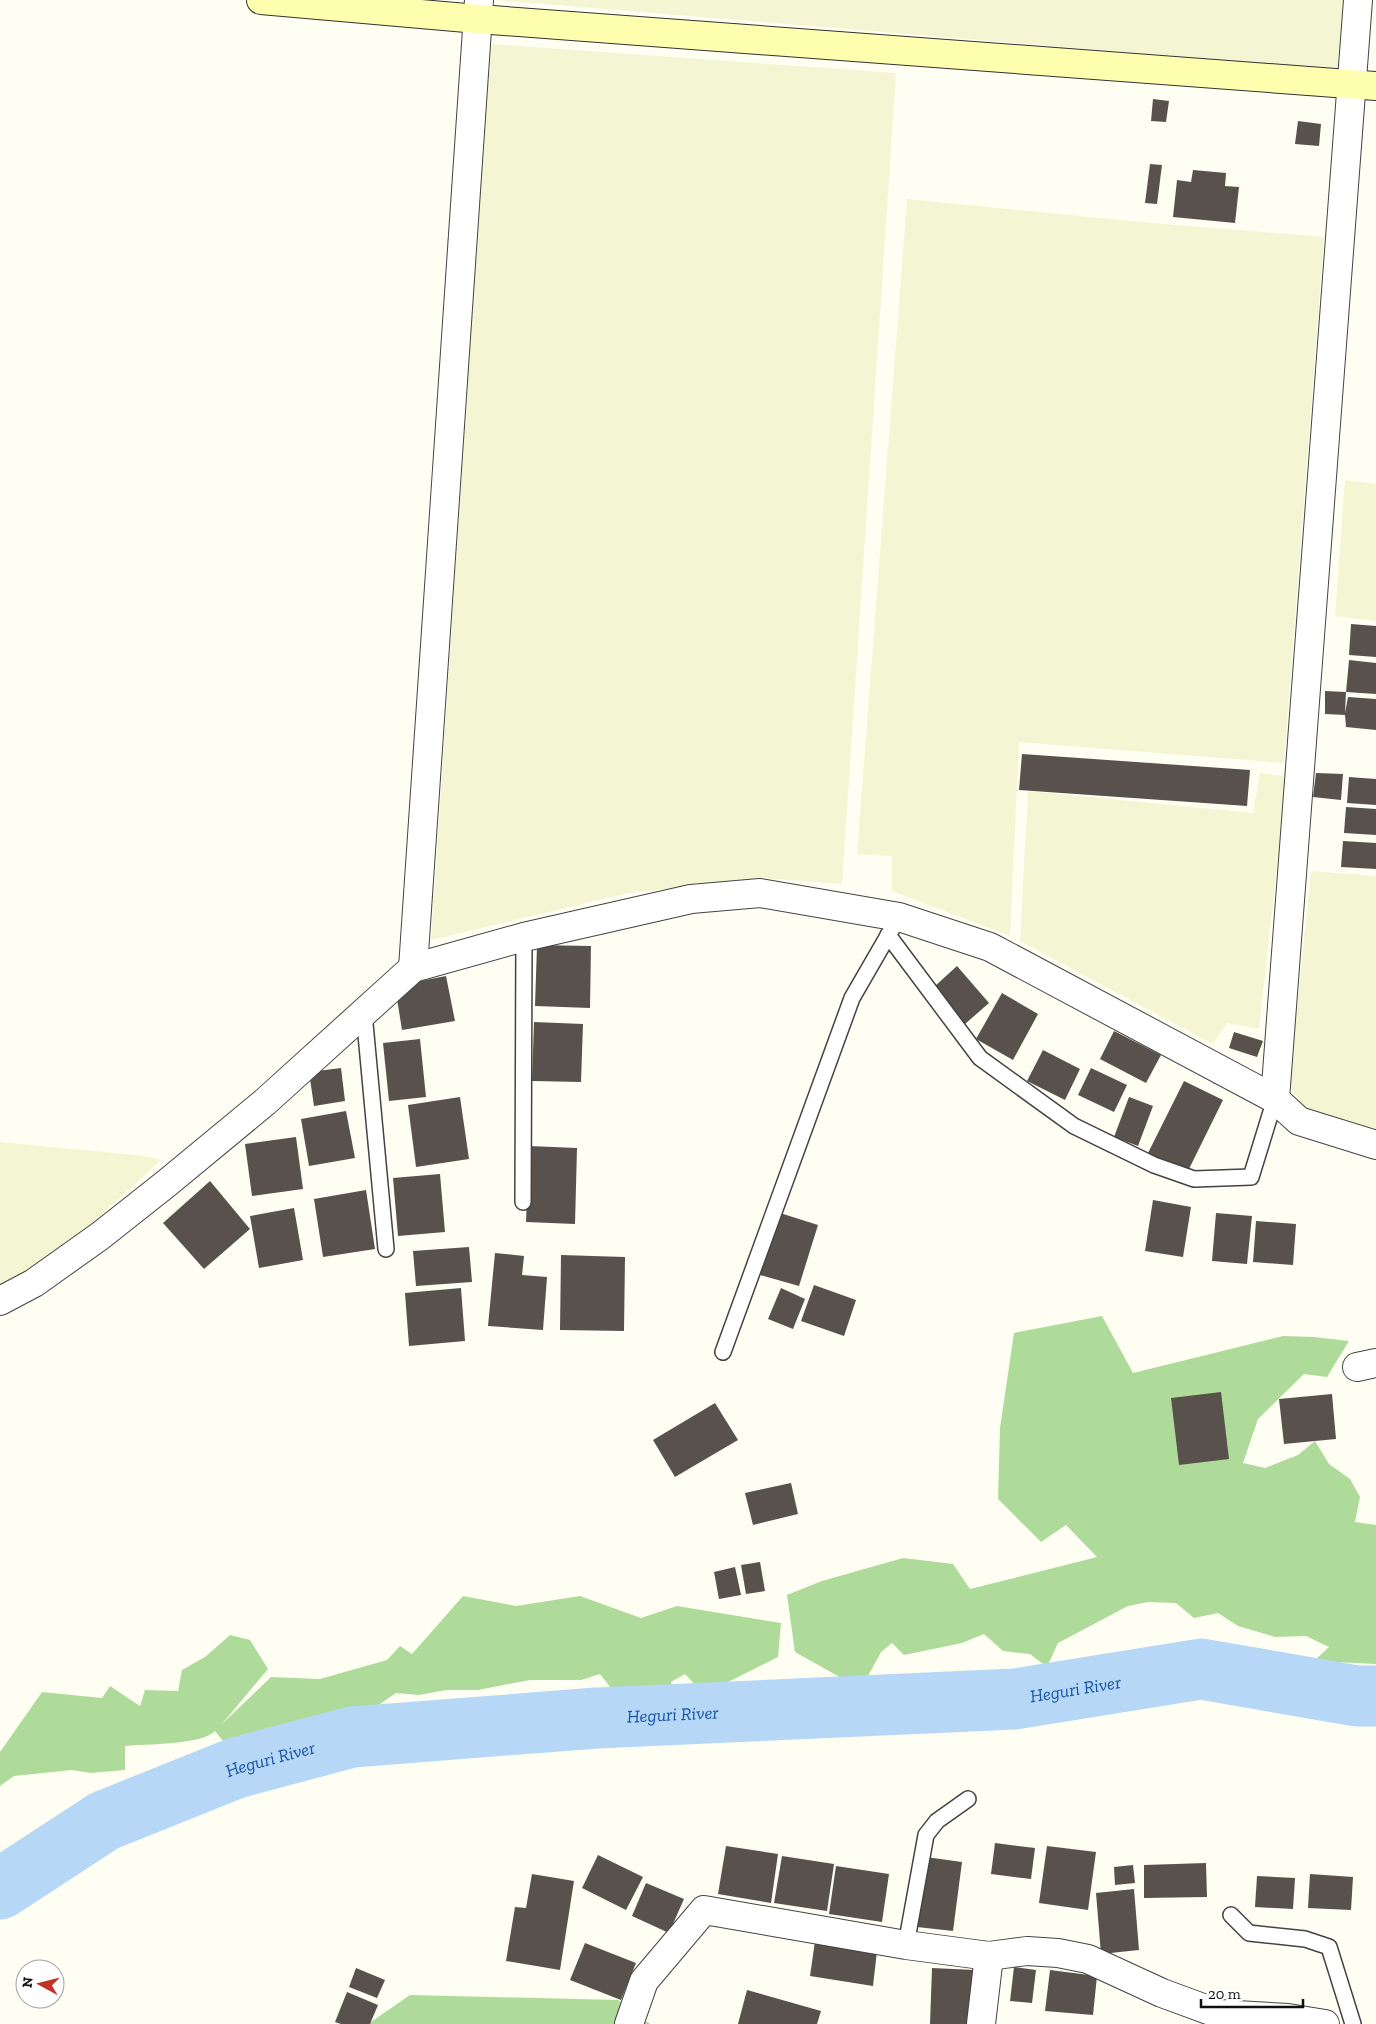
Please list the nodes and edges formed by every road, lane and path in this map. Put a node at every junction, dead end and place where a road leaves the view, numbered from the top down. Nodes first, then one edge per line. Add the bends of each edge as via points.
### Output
1 (261, 0) edge
2 (1358, 0) edge
3 (478, 9) edge
4 (1364, 85) edge
5 (894, 926) junction
6 (524, 937) junction
7 (413, 968) junction
8 (364, 1013) junction
9 (1275, 1099) junction
10 (1376, 1145) edge
11 (523, 1202) dead end
12 (386, 1250) dead end
13 (0, 1301) edge
14 (723, 1352) dead end
15 (968, 1799) dead end
16 (1231, 1915) dead end
17 (906, 1945) junction
18 (989, 1956) junction
19 (629, 2024) edge
20 (981, 2024) edge
21 (1325, 2024) edge
22 (1353, 2024) edge

1 - 3 street
2 - 4 street
3 - 4 street
3 - 7 street
4 - 9 street
5 - 6 street via 760,893 691,899
5 - 9 street via 990,947
5 - 9 lane via 980,1058 1074,1126 1154,1166 1194,1179 1251,1178
5 - 14 lane via 852,998
6 - 7 street
6 - 11 lane
7 - 8 street
8 - 12 lane
8 - 13 street via 265,1102 100,1236 34,1283
9 - 10 street via 1300,1121
15 - 17 lane via 937,1821 926,1835
16 - 22 lane via 1249,1933 1306,1939 1329,1947
17 - 18 street
17 - 19 street via 704,1910 644,1981
18 - 20 street
18 - 21 street via 1027,1951 1088,1959 1162,1993 1219,2014

